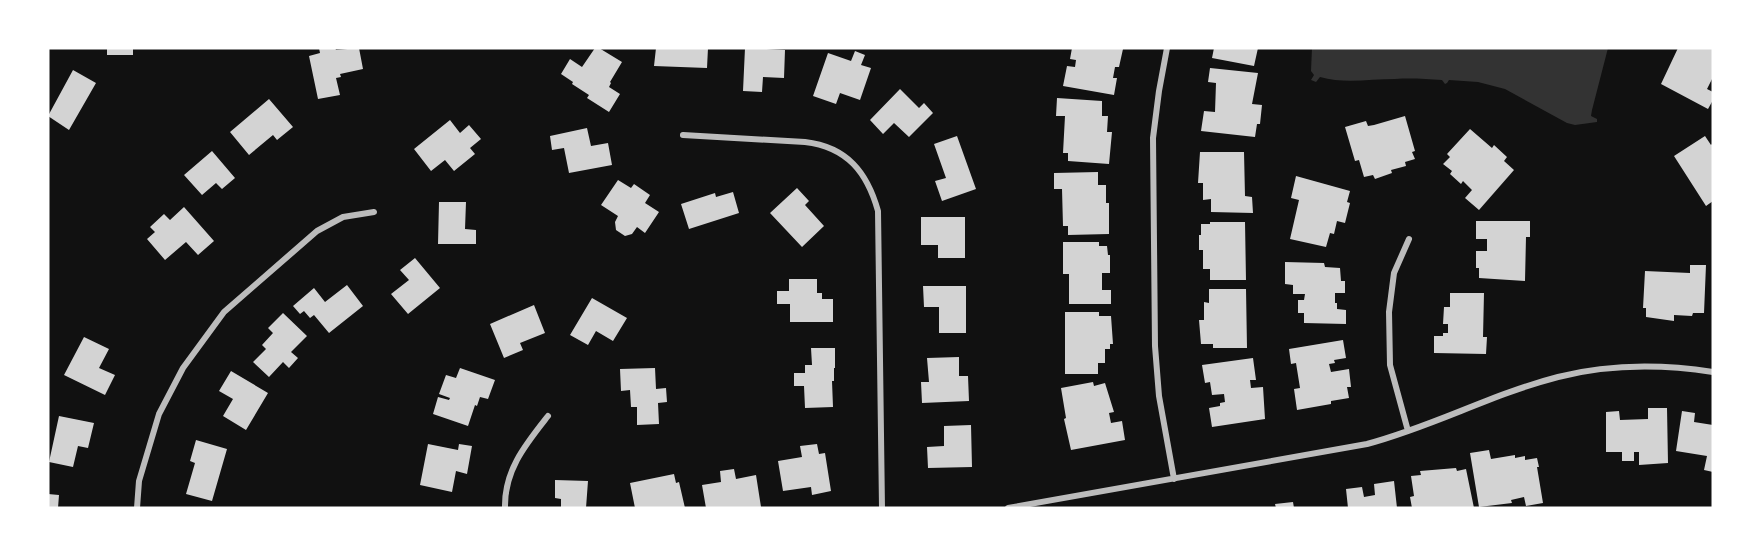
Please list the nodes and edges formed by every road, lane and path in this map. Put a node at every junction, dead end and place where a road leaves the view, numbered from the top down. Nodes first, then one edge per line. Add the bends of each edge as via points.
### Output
1 (1167, 48) edge
2 (683, 135) dead end
3 (374, 212) dead end
4 (1409, 239) dead end
5 (1713, 372) edge
6 (548, 416) dead end
7 (1408, 431) junction
8 (1174, 479) junction
9 (137, 508) edge
10 (505, 508) edge
11 (882, 508) edge
12 (1008, 508) edge

1 - 8 street via 1153,138 1155,346 1159,396
2 - 11 street via 820,145 849,160 870,185 878,211
3 - 9 street via 343,217 317,231 224,312 183,368 159,414 139,481
4 - 7 street via 1394,273 1389,312 1390,365
5 - 7 street via 1645,366 1560,376
6 - 10 street via 512,468 504,496
7 - 8 street via 1352,447
8 - 12 street

